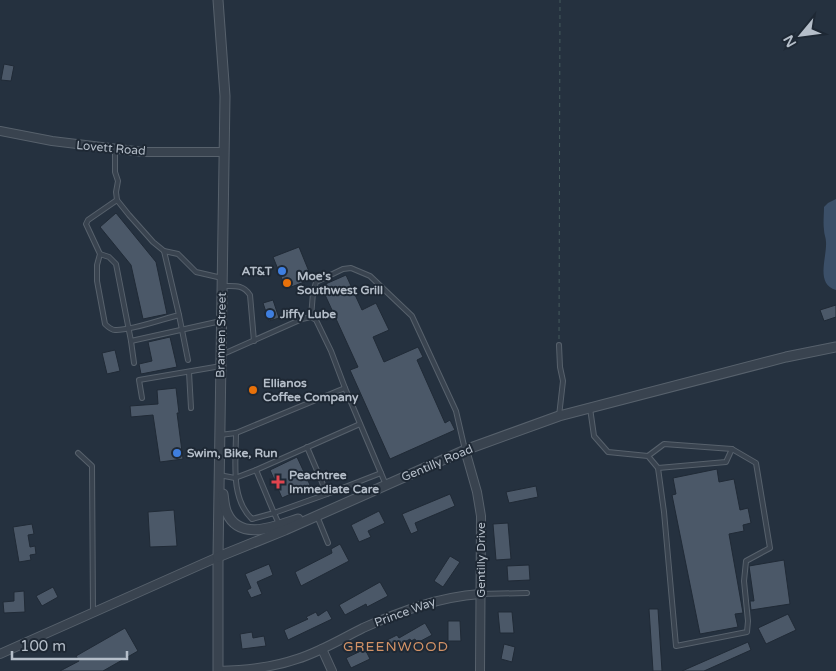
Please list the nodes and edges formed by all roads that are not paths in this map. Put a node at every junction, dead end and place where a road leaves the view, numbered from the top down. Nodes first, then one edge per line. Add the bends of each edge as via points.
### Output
1 (218, 0) edge
2 (0, 132) edge
3 (115, 149) junction
4 (224, 152) junction
5 (117, 200) junction
6 (164, 250) junction
7 (100, 254) junction
8 (222, 282) junction
9 (179, 315) junction
10 (311, 317) junction
11 (221, 321) junction
12 (128, 328) junction
13 (183, 330) junction
14 (254, 340) junction
15 (131, 341) junction
16 (559, 345) road end
17 (836, 347) edge
18 (221, 355) junction
19 (188, 360) dead end
20 (134, 363) dead end
21 (221, 366) junction
22 (189, 372) junction
23 (345, 388) junction
24 (142, 398) dead end
25 (191, 408) dead end
26 (590, 408) junction
27 (559, 416) junction
28 (360, 424) junction
29 (236, 433) junction
30 (220, 435) junction
31 (307, 447) junction
32 (732, 449) junction
33 (464, 450) junction
34 (78, 453) dead end
35 (648, 456) junction
36 (658, 468) junction
37 (256, 470) junction
38 (381, 473) junction
39 (219, 476) junction
40 (235, 478) junction
41 (386, 485) junction
42 (326, 494) junction
43 (341, 505) junction
44 (274, 513) junction
45 (317, 516) junction
46 (279, 524) junction
47 (328, 543) dead end
48 (218, 557) junction
49 (527, 593) dead end
50 (480, 594) junction
51 (93, 612) junction
52 (322, 649) junction
53 (0, 654) edge
54 (218, 671) edge
55 (332, 671) edge
56 (480, 671) edge

1 - 4 street, Brannen Street via 225,96
2 - 3 street, Lovett Road
3 - 4 street, Lovett Road
3 - 5 lane
4 - 8 street, Brannen Street
5 - 6 lane via 153,242
5 - 7 lane via 86,224
6 - 8 lane via 178,254 196,272
6 - 9 lane
7 - 12 lane via 116,264
7 - 12 lane via 97,281 105,324 114,330
8 - 11 street, Brannen Street
8 - 14 lane via 242,286 250,295
9 - 12 lane
9 - 13 lane
10 - 14 lane
10 - 23 lane via 316,320
10 - 33 lane via 316,282 351,268 370,276 412,316 456,411
11 - 13 lane
11 - 18 street, Brannen Street
12 - 15 lane
13 - 15 lane
13 - 19 lane
14 - 18 lane
15 - 20 lane
16 - 27 lane via 564,381
17 - 26 street, Gentilly Road
18 - 21 street, Brannen Street
21 - 22 lane
21 - 30 street, Brannen Street
22 - 24 lane via 139,380
22 - 25 lane
23 - 28 lane
23 - 29 lane
26 - 27 street, Gentilly Road
26 - 35 lane via 594,436 608,452
27 - 33 street, Gentilly Road
28 - 31 lane
28 - 38 lane
29 - 30 lane
29 - 40 lane
30 - 39 street, Brannen Street
31 - 37 lane
31 - 42 lane
32 - 35 lane via 664,444
32 - 36 lane via 726,462
32 - 36 lane via 756,463 770,548 746,561 747,632 676,646
33 - 41 street, Gentilly Road
33 - 50 street, Gentilly Drive via 481,516
34 - 51 lane via 92,466
35 - 36 lane
37 - 40 lane
37 - 44 lane
38 - 41 lane
38 - 42 lane
39 - 40 lane
39 - 46 street via 226,511 235,524 246,530 255,530
39 - 48 street, Brannen Street
40 - 44 lane via 246,513 252,519
41 - 43 street, Gentilly Road
42 - 44 lane
43 - 45 street, Gentilly Road
43 - 46 street
44 - 46 lane
45 - 47 lane
45 - 48 street, Gentilly Road
48 - 51 street, Gentilly Road
48 - 54 street, Brannen Street
49 - 50 lane
50 - 52 street, Prince Way via 437,600 409,609
50 - 56 street, Gentilly Drive
51 - 53 street, Gentilly Road
52 - 54 street, Prince Way via 272,666
52 - 55 street

